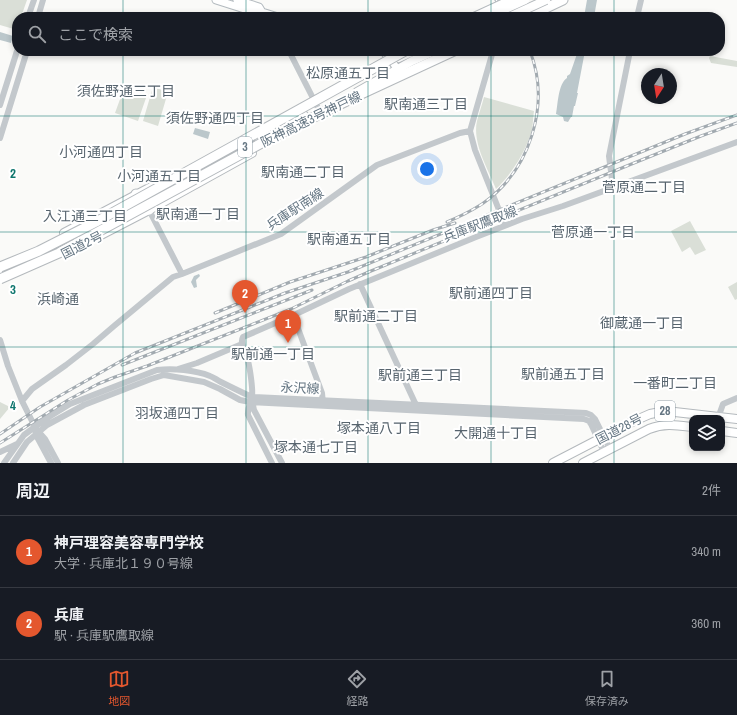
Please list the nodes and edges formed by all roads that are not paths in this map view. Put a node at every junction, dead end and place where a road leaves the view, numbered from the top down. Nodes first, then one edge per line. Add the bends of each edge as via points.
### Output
1 (34, 0) edge
2 (43, 0) edge
3 (237, 0) edge
4 (512, 0) edge
5 (526, 0) edge
6 (546, 0) edge
7 (563, 0) edge
8 (641, 0) edge
9 (221, 1) edge
10 (30, 12) edge
11 (39, 12) edge
12 (254, 12) edge
13 (262, 12) edge
14 (486, 12) edge
15 (499, 12) edge
16 (520, 12) edge
17 (538, 12) edge
18 (638, 12) edge
19 (15, 56) edge
20 (25, 56) edge
21 (291, 56) edge
22 (388, 56) edge
23 (396, 56) edge
24 (403, 56) edge
25 (423, 56) edge
26 (443, 56) edge
27 (492, 56) edge
28 (629, 56) edge
29 (392, 61) junction
30 (398, 69) junction
31 (357, 96) junction
32 (315, 101) junction
33 (0, 105) edge
34 (320, 112) junction
35 (470, 131) junction
36 (0, 138) edge
37 (737, 142) edge
38 (613, 188) junction
39 (136, 194) junction
40 (149, 210) junction
41 (505, 226) junction
42 (0, 263) edge
43 (0, 267) edge
44 (0, 273) edge
45 (182, 274) junction
46 (0, 279) edge
47 (0, 283) edge
48 (360, 284) junction
49 (293, 315) junction
50 (0, 340) edge
51 (242, 344) junction
52 (197, 363) junction
53 (177, 369) junction
54 (195, 372) junction
55 (220, 389) junction
56 (737, 398) edge
57 (251, 400) junction
58 (22, 401) junction
59 (323, 403) junction
60 (416, 404) junction
61 (697, 415) edge
62 (719, 415) edge
63 (725, 418) edge
64 (737, 419) edge
65 (35, 427) junction
66 (689, 427) edge
67 (725, 431) edge
68 (38, 433) junction
69 (737, 433) edge
70 (601, 438) junction
71 (17, 444) junction
72 (607, 451) junction
73 (0, 452) edge
74 (4, 463) edge
75 (13, 463) edge
76 (51, 463) edge
77 (58, 463) edge
78 (272, 463) edge
79 (282, 463) edge
80 (553, 463) edge
81 (583, 463) edge

1 - 10 street
2 - 11 street
3 - 13 main road via 259,7
4 - 14 highway, bridge
5 - 15 highway, bridge
6 - 16 highway, bridge
7 - 17 highway
8 - 18 street
9 - 12 main road
19 - 33 street
20 - 36 street
21 - 32 street
22 - 29 main road
23 - 43 highway, 阪神高速3号神戸線 / 3, bridge via 96,222
24 - 29 highway, 国道2号
25 - 30 highway, 国道2号
26 - 31 highway, 阪神高速3号神戸線 / 3
27 - 35 street
28 - 38 street via 610,156
29 - 30 main road
29 - 32 highway, 国道2号
30 - 34 highway, 国道2号
31 - 40 highway, 3, bridge via 291,122 152,196
31 - 46 highway, 阪神高速3号神戸線 / 3, bridge via 269,139 59,253
32 - 34 street
32 - 39 highway, 国道2号
34 - 40 highway, 国道2号
35 - 41 street
35 - 45 street, 兵庫駅南線 via 376,165 281,234
37 - 38 street, 兵庫駅鷹取線
38 - 41 street, 兵庫駅鷹取線
39 - 40 street
39 - 42 highway, 国道2号 via 47,242
39 - 44 highway via 133,207 40,256
40 - 45 street
40 - 47 highway, 国道2号 via 73,250
41 - 48 street, 兵庫駅鷹取線
45 - 58 street, 兵庫駅南線 via 173,277 93,344 32,389
48 - 49 street, 兵庫駅鷹取線
48 - 60 street
49 - 51 street, 兵庫駅鷹取線 via 243,337
49 - 59 street via 322,393
50 - 58 street
51 - 52 street
51 - 57 street via 248,362
52 - 53 street
52 - 54 street
53 - 54 street, 永沢線
53 - 65 street, 永沢線 via 157,370 92,395 70,404
54 - 55 street
54 - 57 street, 永沢線 via 210,376
55 - 57 street, 永沢線 via 240,400
55 - 68 street, 永沢線 via 204,382 164,375 84,405 47,425
56 - 62 street via 723,404
57 - 59 street, 永沢線
57 - 78 street via 248,415
57 - 79 street
58 - 65 street
59 - 60 street, 永沢線
59 - 70 street, 永沢線 via 582,419 590,423
60 - 70 street, 永沢線 via 586,413 595,419
61 - 70 highway, 国道28号 / 28 via 660,412 645,416
63 - 64 highway, 国道28号 / 28
65 - 68 street
65 - 71 street, 永沢線
66 - 72 highway, 国道28号 / 28 via 657,426
67 - 69 highway
68 - 75 street, 永沢線 via 27,442
68 - 76 street
68 - 77 street via 45,439
70 - 72 street, 永沢線
70 - 80 highway, 国道28号 / 28
71 - 73 street
71 - 74 street, 永沢線
72 - 81 highway, 国道28号 / 28

